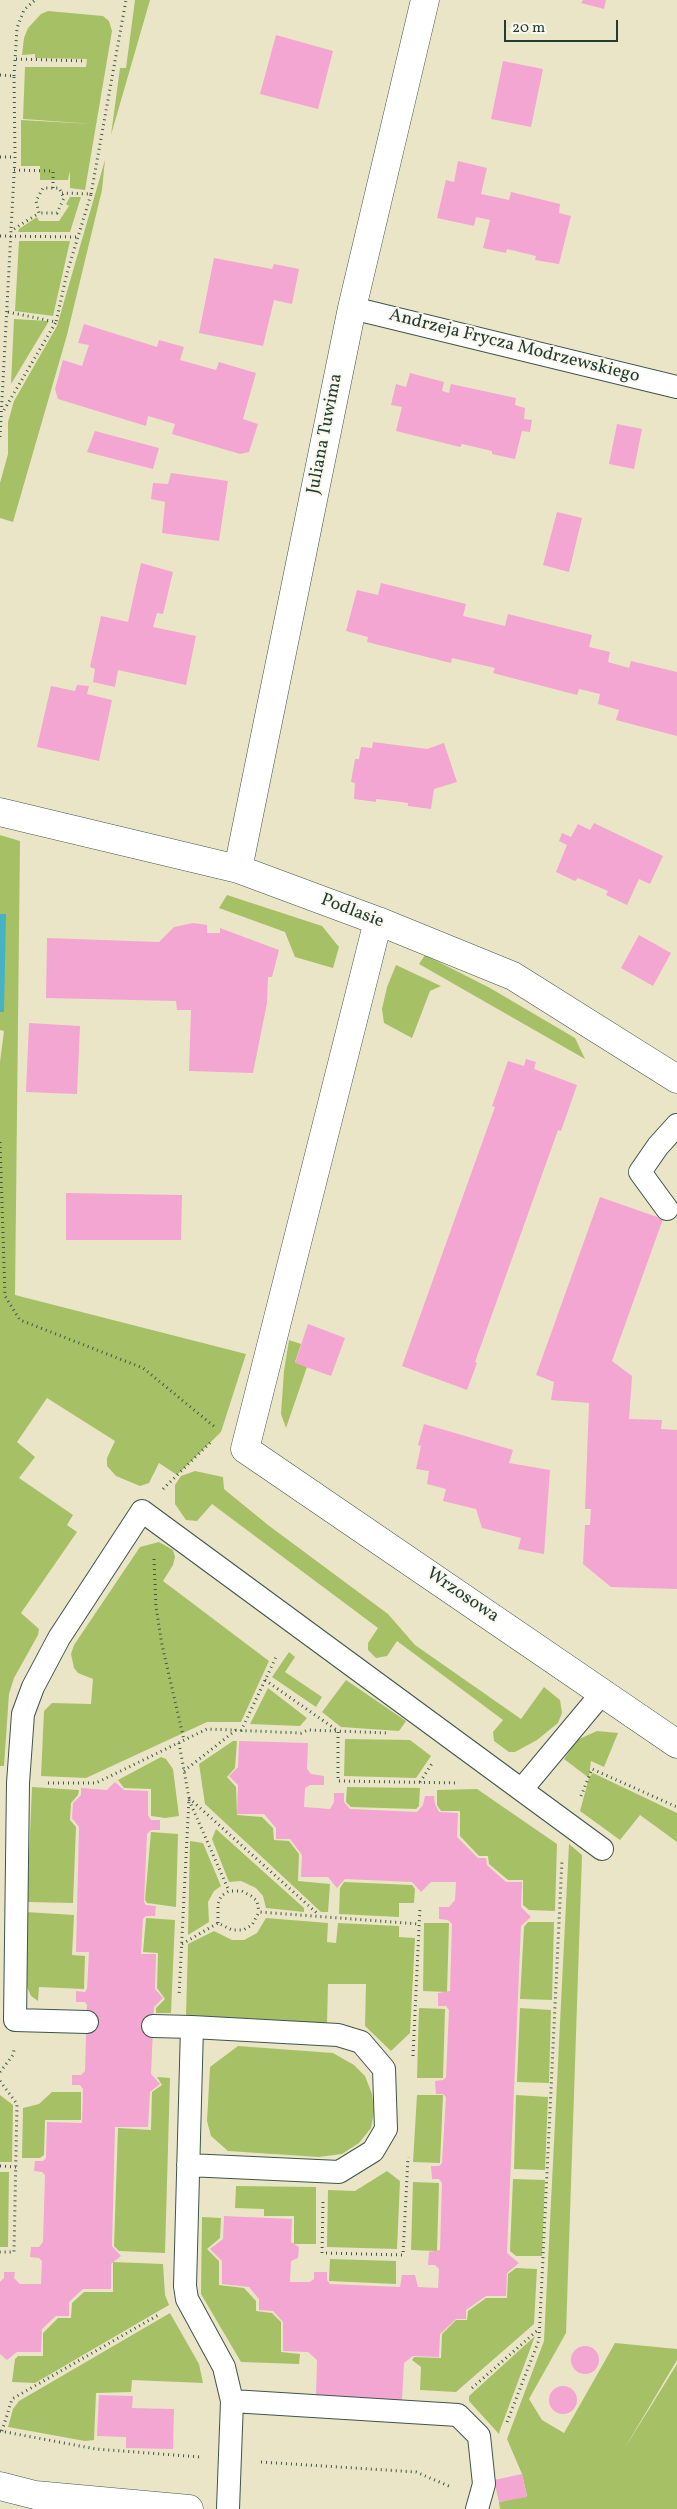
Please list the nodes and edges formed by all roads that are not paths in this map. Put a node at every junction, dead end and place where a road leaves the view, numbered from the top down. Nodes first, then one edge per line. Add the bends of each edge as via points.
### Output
1 (425, 0) edge
2 (352, 308) junction
3 (677, 387) edge
4 (0, 812) edge
5 (238, 869) junction
6 (378, 921) junction
7 (677, 1079) edge
8 (677, 1125) edge
9 (667, 1209) dead end
10 (603, 1692) junction
11 (677, 1744) edge
12 (522, 1789) junction
13 (602, 1849) dead end
14 (86, 2022) dead end
15 (153, 2026) dead end
16 (192, 2027) junction
17 (188, 2165) junction
18 (232, 2400) junction
19 (0, 2486) edge
20 (189, 2509) edge
21 (228, 2509) edge
22 (477, 2509) edge

1 - 2 street, Juliana Tuwima
2 - 3 lane, Andrzeja Frycza Modrzewskiego
2 - 5 street, Juliana Tuwima
4 - 5 street, Podlasie
5 - 6 street, Podlasie
6 - 7 street, Podlasie via 513,976
6 - 10 street, Wrzosowa via 245,1449
8 - 9 lane via 640,1172
10 - 11 street, Wrzosowa
10 - 12 lane
12 - 13 lane
12 - 14 lane via 150,1517 59,1638 33,1687 23,1714 18,1783 15,2020
15 - 16 lane
16 - 17 lane
16 - 17 lane via 338,2035 361,2042 384,2069 386,2129 373,2151 339,2172
17 - 18 lane via 187,2299 224,2368
18 - 21 lane
18 - 22 lane via 458,2414 479,2436 484,2484
19 - 20 street via 35,2495

